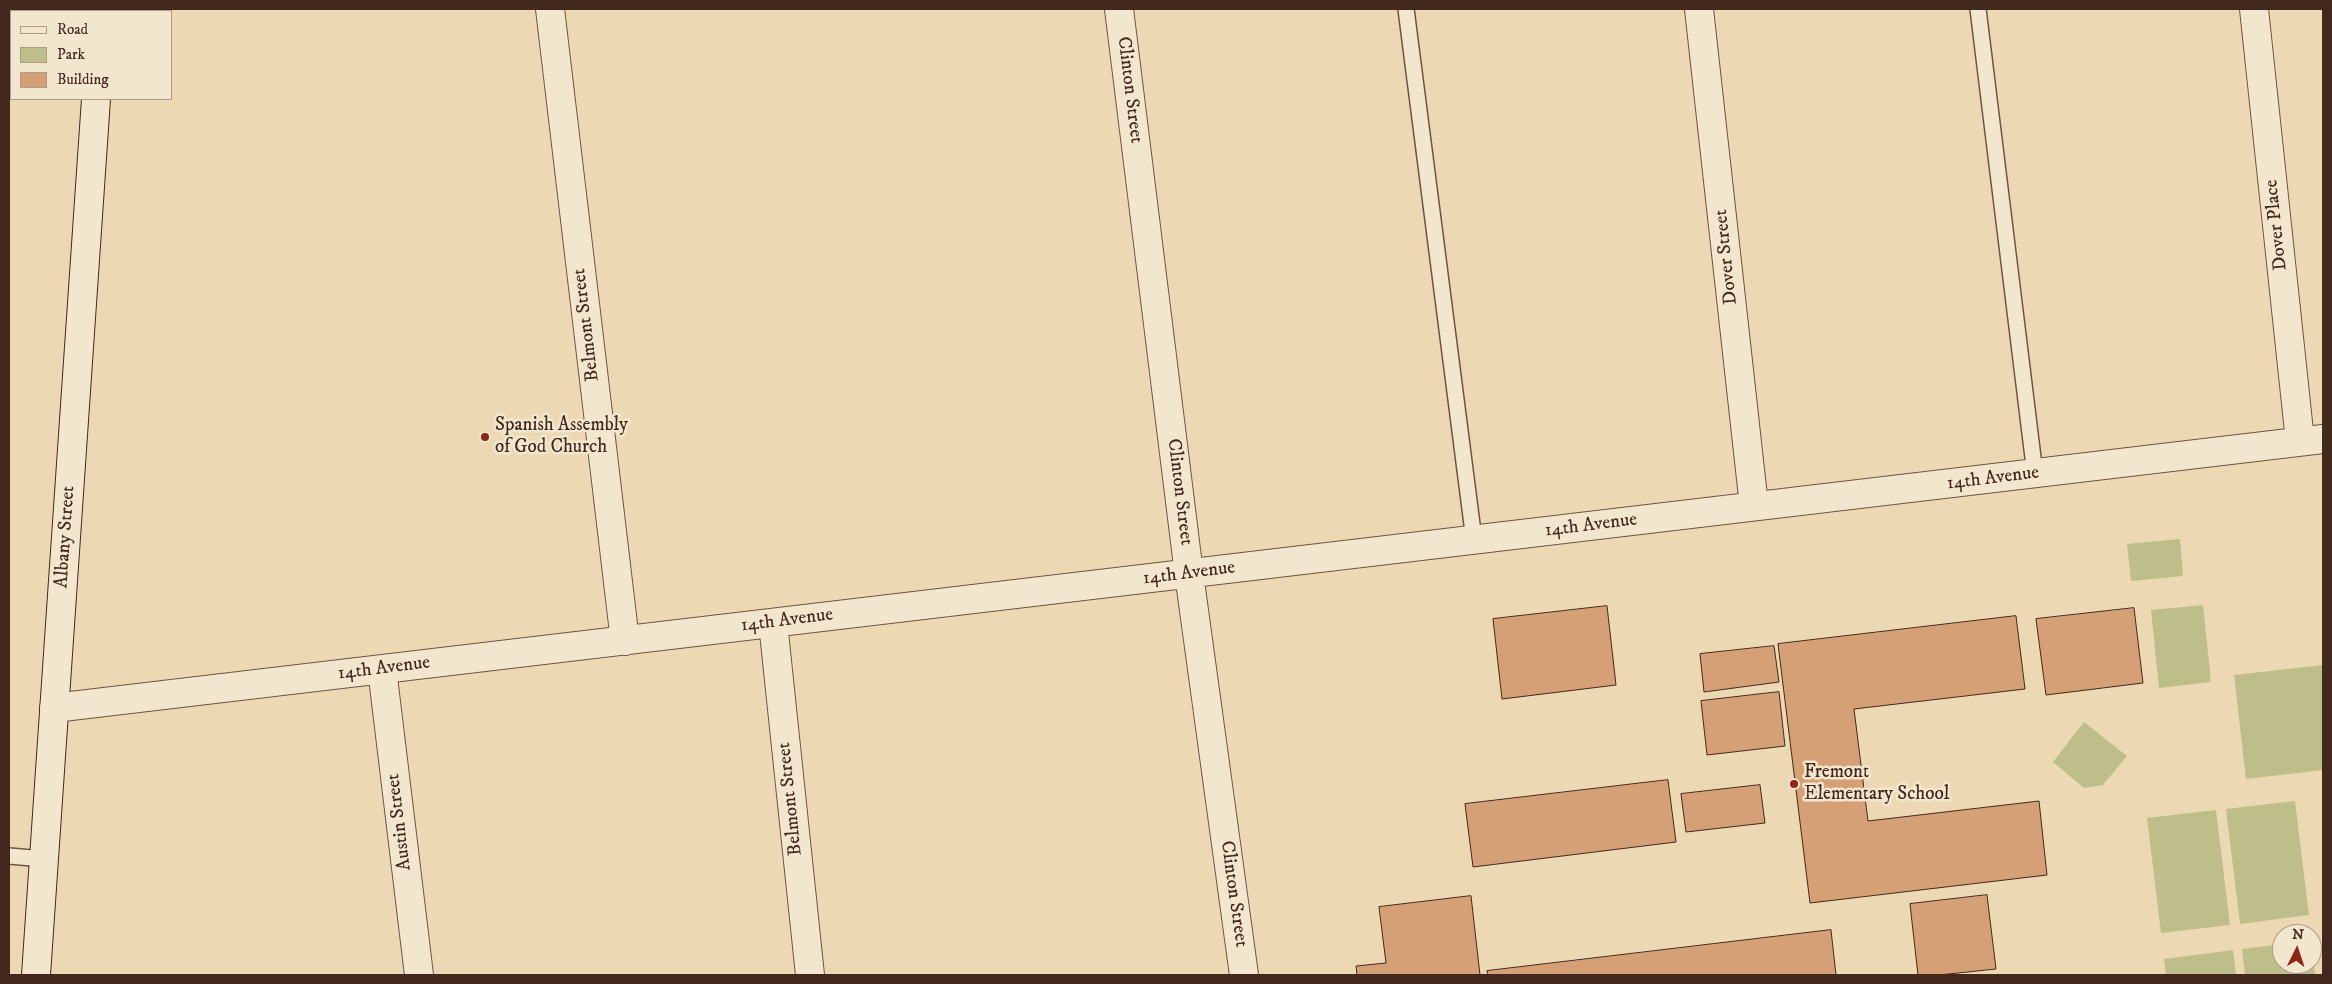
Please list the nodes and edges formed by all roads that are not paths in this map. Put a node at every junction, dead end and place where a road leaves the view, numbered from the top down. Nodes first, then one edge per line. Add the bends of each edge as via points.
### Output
1 (550, 9) edge
2 (1119, 9) edge
3 (1406, 9) edge
4 (1699, 9) edge
5 (1978, 9) edge
6 (2254, 9) edge
7 (96, 100) edge
8 (2312, 440) edge
9 (2035, 474) junction
10 (1754, 506) junction
11 (1474, 540) junction
12 (1189, 574) junction
13 (773, 623) junction
14 (625, 641) junction
15 (382, 669) junction
16 (54, 708) junction
17 (9, 856) edge
18 (44, 859) junction
19 (36, 975) edge
20 (418, 975) edge
21 (810, 975) edge
22 (1244, 975) edge

1 - 14 street, Belmont Street
2 - 12 street, Clinton Street
3 - 11 lane
4 - 10 street, Dover Street
5 - 9 lane
6 - 8 street, Dover Place
7 - 16 street, Albany Street
8 - 9 street, 14th Avenue
9 - 10 street, 14th Avenue
10 - 11 street, 14th Avenue
11 - 12 street, 14th Avenue
12 - 13 street, 14th Avenue
12 - 22 street, Clinton Street
13 - 14 street, 14th Avenue
13 - 21 street, Belmont Street
14 - 15 street, 14th Avenue
15 - 16 street, 14th Avenue
15 - 20 street, Austin Street
16 - 18 street, Albany Street
17 - 18 lane
18 - 19 street, Albany Street

